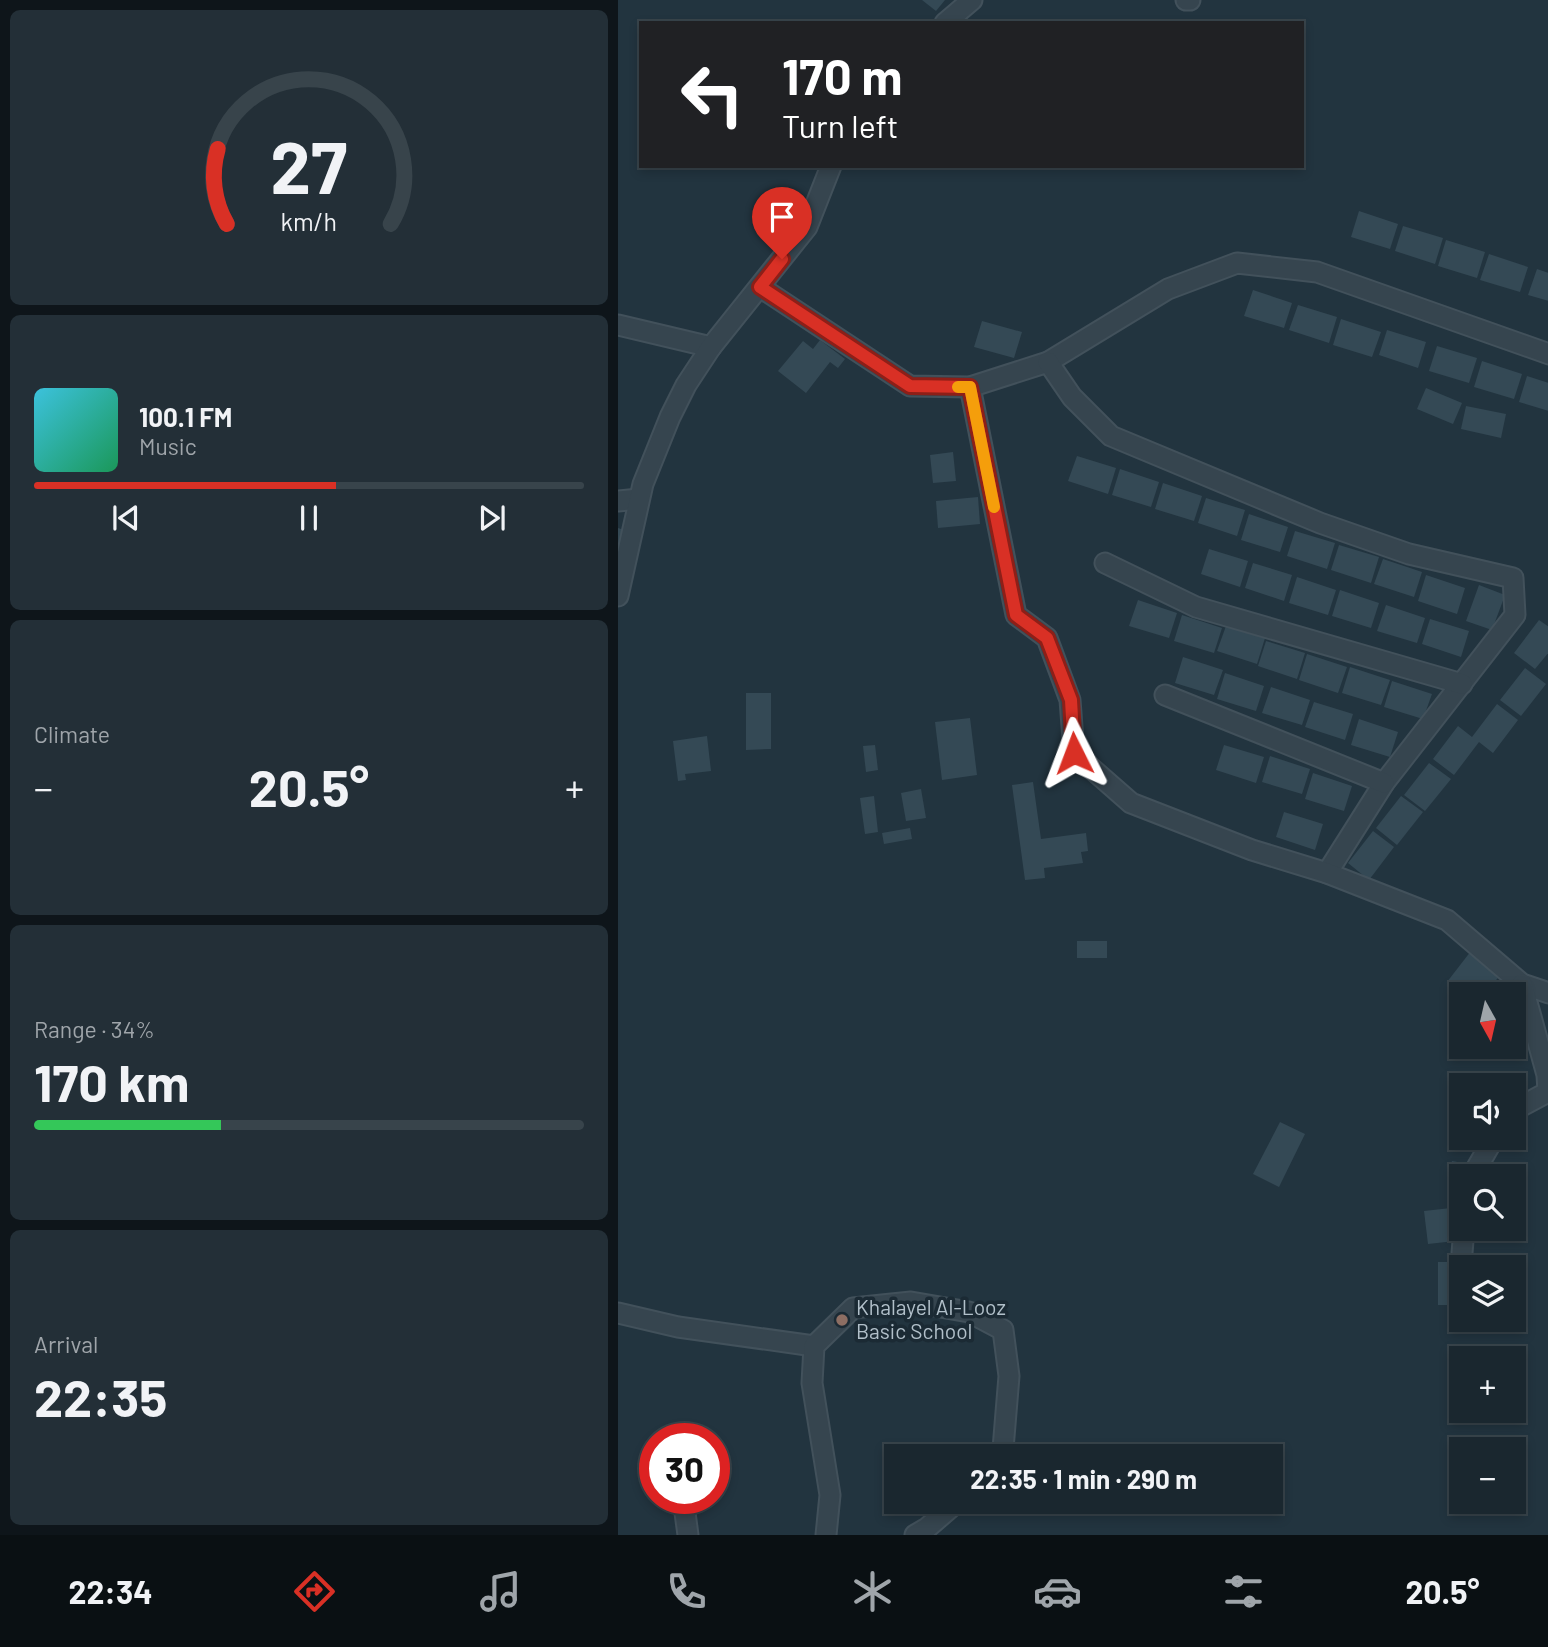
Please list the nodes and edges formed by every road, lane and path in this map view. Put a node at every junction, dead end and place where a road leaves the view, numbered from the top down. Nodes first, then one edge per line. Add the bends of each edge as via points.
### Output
1 (972, 0) edge
2 (947, 21) edge
3 (830, 168) edge
4 (760, 287) junction
5 (618, 325) edge
6 (711, 347) junction
7 (1548, 354) edge
8 (1048, 362) junction
9 (970, 387) junction
10 (639, 499) junction
11 (618, 501) edge
12 (1104, 563) dead end
13 (618, 596) edge
14 (1462, 684) junction
15 (1165, 695) dead end
16 (1384, 783) junction
17 (1327, 873) junction
18 (1520, 982) edge
19 (1526, 985) edge
20 (1548, 993) edge
21 (1526, 999) edge
22 (1548, 1091) edge
23 (1548, 1097) edge
24 (1526, 1103) edge
25 (1463, 1241) edge
26 (1462, 1253) dead end
27 (618, 1313) edge
28 (814, 1346) junction
29 (1003, 1444) edge
30 (685, 1514) edge
31 (943, 1514) edge
32 (688, 1535) edge
33 (826, 1535) edge
34 (915, 1535) edge

1 - 2 street
3 - 4 street via 807,227
4 - 6 street
4 - 9 street via 910,386
5 - 6 street
6 - 10 street via 670,417
7 - 8 street via 1317,272 1237,263 1168,289
8 - 9 street
8 - 14 street via 1072,397 1112,436 1320,523 1410,554 1513,578 1515,615
9 - 17 street via 1016,615 1047,638 1071,700 1074,753 1131,803 1252,850
10 - 11 street
10 - 13 street
12 - 14 street via 1196,607
14 - 16 street
15 - 16 street
16 - 17 street
17 - 18 street via 1447,920
19 - 20 street
21 - 22 street
22 - 23 street
22 - 24 street
25 - 26 street
27 - 28 street via 678,1327
28 - 29 street via 853,1308 911,1302 969,1312 1003,1330 1009,1376
28 - 33 street via 812,1383 830,1494
30 - 32 street
31 - 34 street

